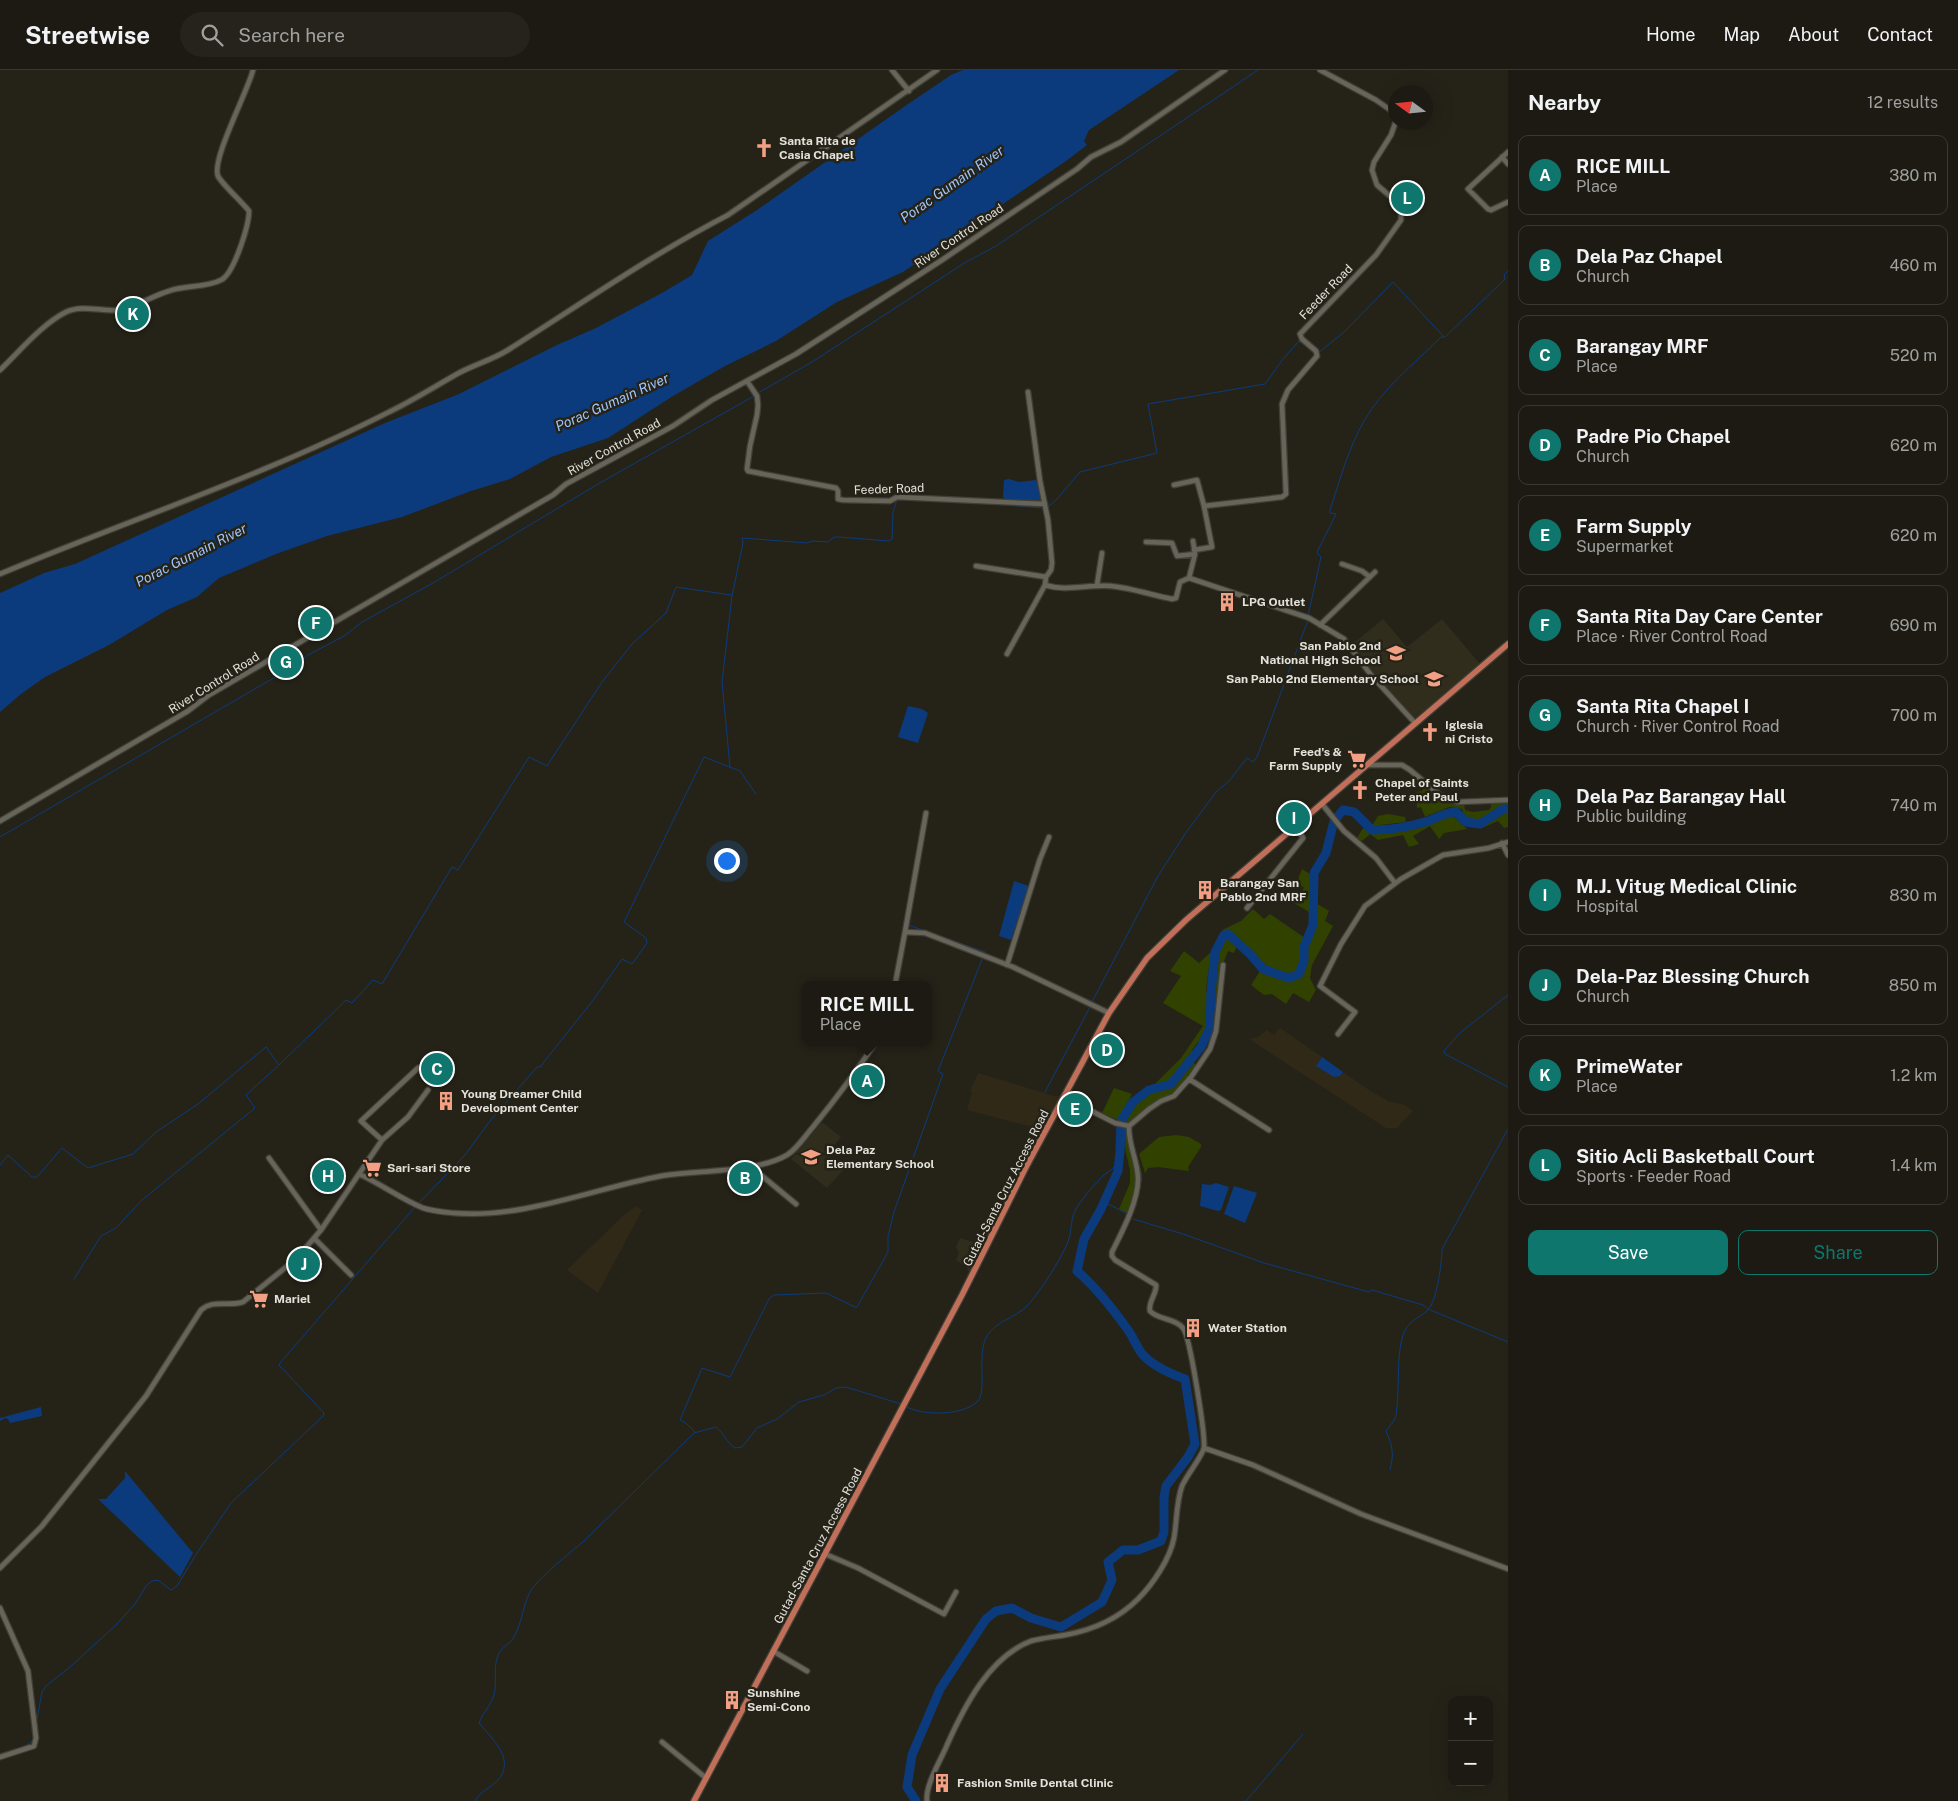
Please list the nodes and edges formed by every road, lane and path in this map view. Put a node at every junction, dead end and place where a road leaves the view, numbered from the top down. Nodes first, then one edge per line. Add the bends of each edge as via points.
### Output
1 (253, 70) edge
2 (937, 70) edge
3 (1225, 70) edge
4 (1320, 70) edge
5 (893, 71) edge
6 (909, 91) junction
7 (1388, 108) edge
8 (1393, 130) edge
9 (1508, 152) edge
10 (1502, 157) junction
11 (1508, 164) edge
12 (1508, 202) edge
13 (0, 370) edge
14 (747, 382) junction
15 (1028, 392) dead end
16 (1174, 485) dead end
17 (1204, 506) junction
18 (1045, 507) junction
19 (1193, 541) dead end
20 (1146, 542) dead end
21 (1195, 552) junction
22 (1102, 553) dead end
23 (1342, 564) dead end
24 (976, 566) dead end
25 (1375, 572) dead end
26 (0, 574) edge
27 (1046, 577) junction
28 (1370, 577) junction
29 (1189, 578) junction
30 (1045, 585) junction
31 (1097, 585) junction
32 (1320, 625) junction
33 (1508, 644) edge
34 (1008, 654) dead end
35 (1415, 723) junction
36 (1368, 765) junction
37 (1508, 800) edge
38 (1322, 804) junction
39 (926, 813) dead end
40 (0, 821) edge
41 (1296, 826) junction
42 (1049, 837) dead end
43 (1508, 842) edge
44 (1502, 844) junction
45 (1508, 855) edge
46 (1395, 883) junction
47 (1247, 908) dead end
48 (905, 932) junction
49 (1007, 965) junction
50 (1223, 965) dead end
51 (896, 981) edge
52 (1108, 1013) junction
53 (1338, 1034) dead end
54 (873, 1046) edge
55 (418, 1068) dead end
56 (1190, 1079) junction
57 (428, 1090) dead end
58 (1064, 1097) junction
59 (1126, 1126) junction
60 (1269, 1130) dead end
61 (382, 1140) junction
62 (269, 1158) dead end
63 (750, 1166) junction
64 (359, 1174) junction
65 (796, 1204) dead end
66 (321, 1230) junction
67 (314, 1238) junction
68 (351, 1275) dead end
69 (1204, 1448) junction
70 (825, 1554) junction
71 (0, 1568) edge
72 (1508, 1569) edge
73 (956, 1592) dead end
74 (0, 1608) edge
75 (773, 1651) junction
76 (807, 1671) dead end
77 (662, 1742) dead end
78 (0, 1757) edge
79 (706, 1778) junction
80 (694, 1801) edge
81 (927, 1801) edge

1 - 13 street via 218,164 218,176 249,211 248,225 237,255 223,280 170,290 118,310 75,308 54,320
2 - 6 street
3 - 14 street, River Control Road via 942,260
4 - 7 street
5 - 6 street
6 - 26 street via 728,215 618,278 500,354 390,412 312,448 131,524
8 - 17 street, Feeder Road via 1372,170 1377,185 1397,202 1401,220 1376,255 1300,334 1317,356 1288,390 1282,404 1286,494
9 - 10 street
10 - 11 street
10 - 12 street via 1468,189 1491,210
14 - 18 street, Feeder Road via 757,396 758,406 748,471 836,488 838,499 843,500 890,501 897,496
14 - 40 street, River Control Road via 566,484 553,495
15 - 18 street
16 - 17 street via 1197,480
17 - 21 street via 1212,548
18 - 27 street via 1052,567
19 - 21 street
20 - 21 street via 1172,543 1177,556
21 - 29 street
22 - 31 street
23 - 28 street
24 - 27 street
25 - 28 street
27 - 30 street
28 - 32 street
29 - 31 street via 1180,582 1176,598 1172,599
29 - 32 street via 1309,618
30 - 31 street via 1079,588
30 - 34 street
32 - 35 street via 1344,639 1371,675
33 - 35 main road, Gutad-Santa Cruz Access Road
35 - 36 main road, Gutad-Santa Cruz Access Road
36 - 37 street via 1402,765 1440,795 1457,802
36 - 38 main road, Gutad-Santa Cruz Access Road
38 - 41 main road, Gutad-Santa Cruz Access Road
38 - 46 street via 1344,831 1376,858
39 - 48 street
41 - 47 street via 1303,838
41 - 52 main road, Gutad-Santa Cruz Access Road via 1186,920 1147,958
42 - 49 street
43 - 44 street
44 - 45 street
44 - 46 street via 1443,854
46 - 53 street via 1365,906 1320,986 1355,1012
48 - 49 street via 925,933
48 - 51 street
49 - 52 street
50 - 56 street via 1215,1037
52 - 58 main road, Gutad-Santa Cruz Access Road
54 - 63 street via 835,1100 788,1155
55 - 61 street via 361,1121
56 - 59 street via 1174,1096 1161,1101
56 - 60 street
57 - 61 street via 408,1117
58 - 59 street
58 - 70 main road, Gutad-Santa Cruz Access Road
59 - 69 street via 1138,1180 1132,1207 1112,1256 1155,1284 1150,1311 1179,1324 1186,1334
61 - 64 street
62 - 66 street
63 - 64 street via 662,1176 522,1209 479,1214 425,1208
63 - 65 street
64 - 66 street
66 - 67 street
67 - 68 street
67 - 71 street via 296,1259 243,1302 211,1304 201,1310 146,1396 42,1526
69 - 72 street via 1252,1465 1361,1514
69 - 81 street via 1182,1486 1171,1551 1138,1599 1103,1625 1030,1642 995,1666 958,1721 930,1784
70 - 73 street via 944,1614
70 - 75 main road, Gutad-Santa Cruz Access Road
74 - 78 street via 28,1671 36,1738 34,1746
75 - 76 street
75 - 79 main road, Gutad-Santa Cruz Access Road
77 - 79 street
79 - 80 main road, Gutad-Santa Cruz Access Road

